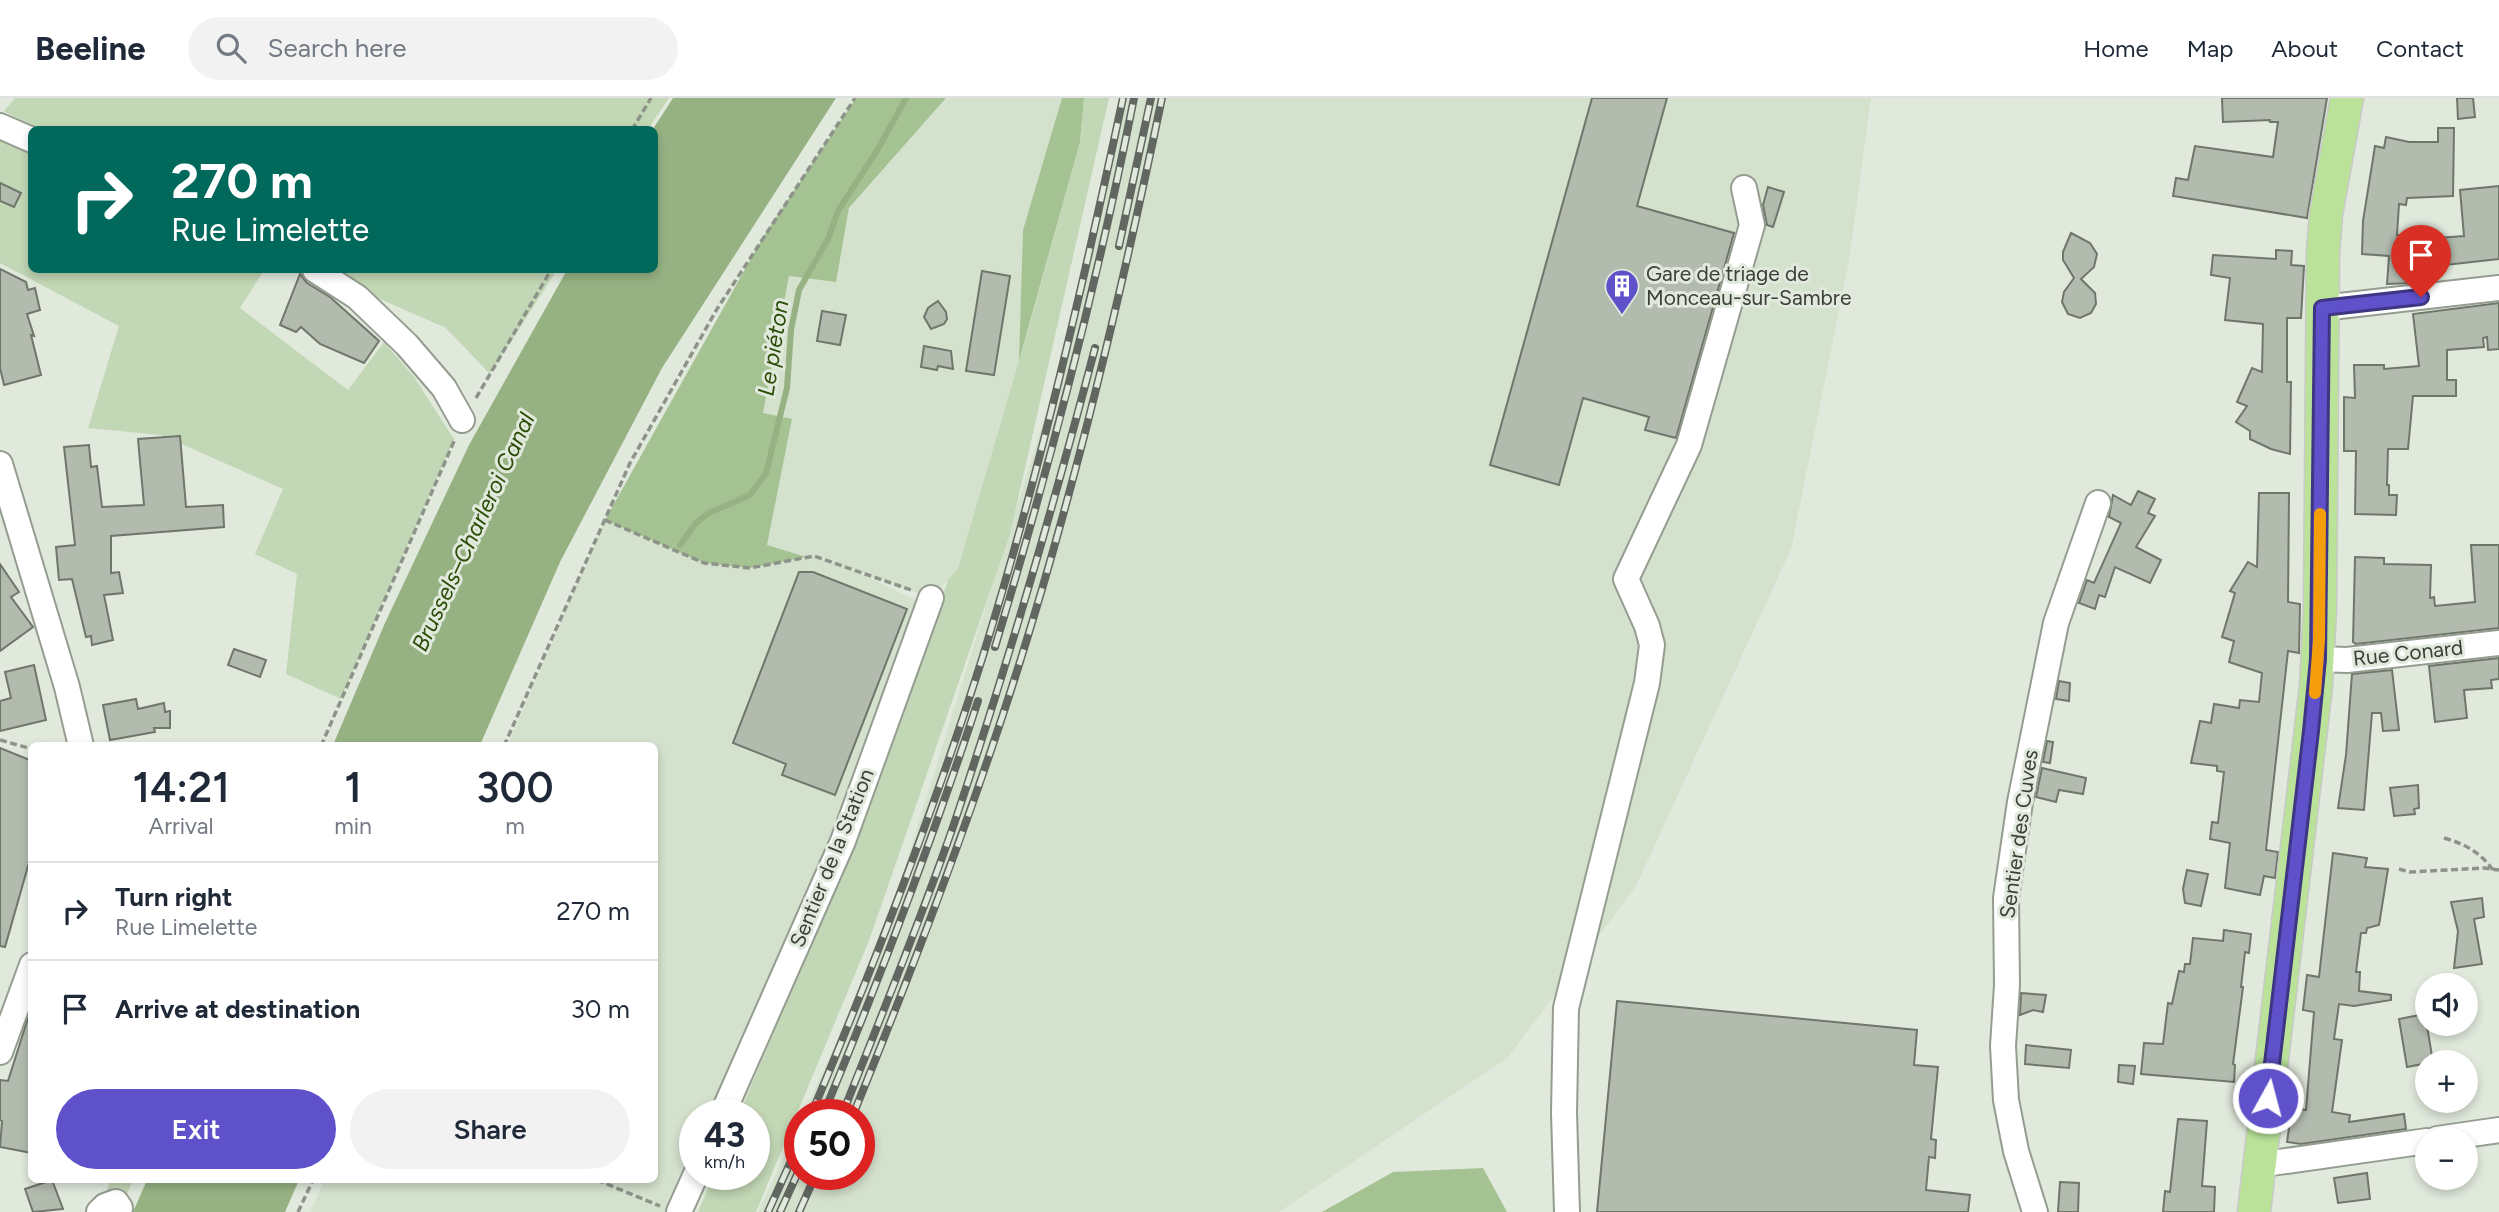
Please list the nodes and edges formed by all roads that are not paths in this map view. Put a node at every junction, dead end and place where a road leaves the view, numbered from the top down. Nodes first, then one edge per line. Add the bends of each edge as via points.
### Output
1 (2347, 98) edge
2 (0, 126) edge
3 (28, 138) edge
4 (1744, 188) dead end
5 (320, 273) edge
6 (2499, 288) edge
7 (2322, 308) junction
8 (463, 420) road end
9 (0, 464) edge
10 (2098, 503) dead end
11 (931, 598) road end
12 (2499, 643) edge
13 (2318, 659) junction
14 (80, 742) edge
15 (28, 976) edge
16 (0, 1052) edge
17 (729, 1099) edge
18 (2499, 1130) edge
19 (2478, 1133) edge
20 (2415, 1143) edge
21 (2260, 1162) junction
22 (685, 1190) edge
23 (672, 1210) edge
24 (1567, 1212) edge
25 (2035, 1212) edge
26 (2254, 1212) edge

1 - 7 main road via 2326,214
2 - 3 street
4 - 24 street via 1752,225 1689,445 1626,579 1652,645 1647,683 1566,1008
5 - 8 street via 357,297 407,345 444,388
6 - 7 street
7 - 13 main road
9 - 14 street
10 - 25 street, Sentier des Cuves via 2056,624 2006,898 2006,1100
11 - 17 street, Sentier de la Station via 843,841
12 - 13 street, Rue Conard via 2347,660
13 - 21 main road
15 - 16 street
18 - 19 street
20 - 21 street
21 - 26 main road
22 - 23 street

